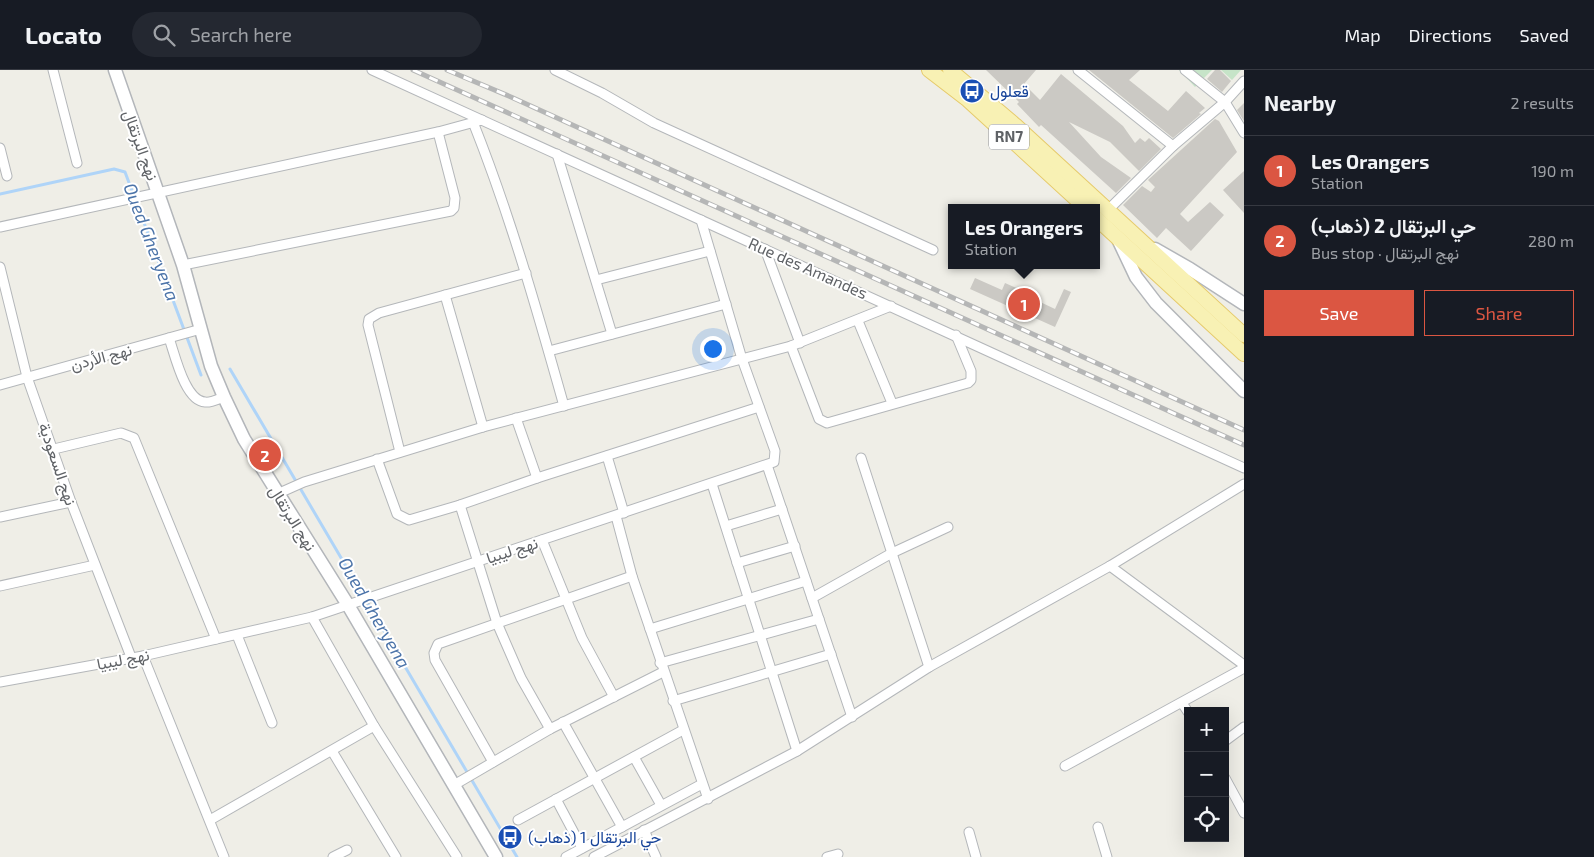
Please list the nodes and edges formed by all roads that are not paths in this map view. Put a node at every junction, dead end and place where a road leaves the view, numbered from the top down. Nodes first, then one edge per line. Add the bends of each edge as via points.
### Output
1 (53, 70) edge
2 (115, 70) edge
3 (372, 70) edge
4 (555, 70) edge
5 (929, 70) edge
6 (950, 70) edge
7 (1078, 70) edge
8 (1185, 70) edge
9 (1244, 81) edge
10 (1225, 102) junction
11 (477, 121) junction
12 (438, 132) junction
13 (1244, 133) edge
14 (1173, 146) junction
15 (0, 148) edge
16 (557, 154) junction
17 (77, 163) dead end
18 (7, 176) dead end
19 (155, 194) junction
20 (1082, 204) edge
21 (1092, 204) edge
22 (1102, 214) edge
23 (701, 220) junction
24 (0, 227) edge
25 (1117, 237) junction
26 (1136, 237) junction
27 (765, 249) junction
28 (933, 250) dead end
29 (710, 251) junction
30 (183, 265) junction
31 (0, 267) edge
32 (526, 274) junction
33 (596, 280) junction
34 (444, 295) junction
35 (726, 304) junction
36 (1244, 304) edge
37 (891, 306) junction
38 (858, 321) junction
39 (199, 329) junction
40 (612, 334) junction
41 (956, 335) junction
42 (1244, 335) edge
43 (169, 338) junction
44 (800, 342) junction
45 (790, 346) junction
46 (549, 351) junction
47 (1244, 354) edge
48 (742, 359) junction
49 (27, 377) junction
50 (0, 385) edge
51 (1244, 391) edge
52 (224, 397) junction
53 (892, 402) junction
54 (564, 406) junction
55 (759, 407) junction
56 (516, 418) junction
57 (482, 427) junction
58 (54, 449) junction
59 (400, 452) junction
60 (607, 456) junction
61 (377, 458) junction
62 (862, 458) dead end
63 (767, 465) junction
64 (1244, 468) edge
65 (537, 478) junction
66 (712, 484) junction
67 (1244, 484) edge
68 (278, 494) junction
69 (70, 502) junction
70 (460, 506) junction
71 (782, 509) junction
72 (620, 514) junction
73 (0, 517) edge
74 (726, 526) junction
75 (948, 527) dead end
76 (542, 540) junction
77 (795, 546) junction
78 (892, 553) junction
79 (478, 561) junction
80 (737, 563) junction
81 (95, 565) junction
82 (1110, 566) junction
83 (632, 576) junction
84 (806, 581) junction
85 (0, 586) edge
86 (812, 598) junction
87 (748, 599) junction
88 (567, 600) junction
89 (352, 603) junction
90 (312, 617) junction
91 (819, 619) junction
92 (497, 623) junction
93 (650, 629) junction
94 (237, 635) junction
95 (760, 635) junction
96 (216, 639) junction
97 (831, 654) junction
98 (143, 656) junction
99 (131, 657) junction
100 (1244, 666) edge
101 (662, 668) junction
102 (929, 668) junction
103 (772, 673) junction
104 (0, 679) edge
105 (614, 697) junction
106 (673, 701) junction
107 (1182, 703) junction
108 (1185, 707) edge
109 (852, 717) junction
110 (563, 722) junction
111 (272, 723) dead end
112 (374, 726) junction
113 (1244, 727) edge
114 (550, 728) junction
115 (683, 730) junction
116 (1229, 738) edge
117 (332, 751) junction
118 (797, 751) junction
119 (634, 757) junction
120 (489, 764) junction
121 (1065, 766) dead end
122 (595, 779) junction
123 (458, 782) junction
124 (702, 784) junction
125 (1229, 786) edge
126 (556, 799) junction
127 (708, 799) junction
128 (661, 805) junction
129 (1244, 814) edge
130 (210, 820) junction
131 (518, 820) dead end
132 (622, 827) junction
133 (1098, 827) dead end
134 (644, 830) junction
135 (969, 832) dead end
136 (582, 848) junction
137 (347, 850) dead end
138 (838, 854) dead end
139 (224, 857) edge
140 (333, 857) edge
141 (396, 857) edge
142 (457, 857) edge
143 (496, 857) edge
144 (566, 857) edge
145 (594, 857) edge
146 (656, 857) edge
147 (827, 857) edge
148 (976, 857) edge
149 (1107, 857) edge

1 - 17 street
2 - 19 street, نهج البرتقال
3 - 11 street, Rue des Amandes
4 - 28 street via 654,123
5 - 20 main road, RN7 via 968,100
6 - 21 main road, RN7 via 1015,125
7 - 14 street
8 - 10 street
9 - 10 street
10 - 13 street
10 - 14 street
11 - 12 street
11 - 16 street, Rue des Amandes
11 - 32 street
12 - 19 street
12 - 30 street via 455,198 451,211
14 - 22 street
15 - 18 street
16 - 23 street, Rue des Amandes
16 - 33 street
19 - 24 street
19 - 30 street, نهج البرتقال
22 - 25 main road, RN7
22 - 26 main road, RN7
23 - 27 street, Rue des Amandes
23 - 29 street
25 - 47 main road, RN7
25 - 51 street via 1136,277 1156,304
26 - 36 street
26 - 42 main road, RN7
27 - 37 street, Rue des Amandes
27 - 44 street
29 - 33 street
29 - 35 street
30 - 39 street, نهج البرتقال
31 - 49 street, نهج السعودية
32 - 34 street
32 - 46 street
33 - 40 street
34 - 57 street
34 - 59 street via 379,313 369,320
35 - 40 street
35 - 48 street
37 - 38 street
37 - 41 street, Rue des Amandes
38 - 44 street
38 - 53 street
39 - 43 street, نهج الأردن
39 - 52 street, نهج البرتقال
40 - 46 street
41 - 53 street via 971,371 971,380
41 - 64 street, Rue des Amandes
43 - 49 street, نهج الأردن
43 - 52 street via 188,392 203,402
44 - 45 street
45 - 48 street
45 - 53 street via 822,421 834,422
46 - 54 street
48 - 54 street
48 - 55 street
49 - 50 street, نهج الأردن
49 - 58 street, نهج السعودية
52 - 68 street, نهج البرتقال
54 - 56 street
55 - 60 street
55 - 63 street via 775,455 774,462
56 - 57 street
56 - 65 street
57 - 59 street
58 - 69 street, نهج السعودية
58 - 96 street via 121,433 134,438
59 - 61 street
60 - 65 street
60 - 72 street
61 - 68 street
61 - 70 street via 397,514 403,518
62 - 78 street
63 - 66 street, نهج ليبيا
63 - 71 street
65 - 70 street
66 - 72 street, نهج ليبيا
66 - 74 street
67 - 82 street
68 - 89 street, نهج البرتقال
69 - 73 street
69 - 81 street, نهج السعودية
70 - 79 street
71 - 74 street
71 - 77 street
72 - 76 street, نهج ليبيا
72 - 83 street
74 - 80 street
75 - 78 street
76 - 79 street, نهج ليبيا
76 - 88 street
77 - 80 street
77 - 84 street
78 - 86 street
78 - 102 street
79 - 89 street, نهج ليبيا
79 - 92 street
80 - 87 street
81 - 85 street
81 - 99 street, نهج السعودية
82 - 100 street
82 - 102 street
83 - 88 street
83 - 93 street
84 - 86 street
84 - 87 street
86 - 91 street
87 - 93 street
87 - 95 street
88 - 92 street
88 - 105 street via 582,638
89 - 90 street, نهج ليبيا
89 - 123 street, نهج البرتقال
90 - 94 street, نهج ليبيا
90 - 112 street
91 - 95 street
91 - 97 street
92 - 114 street
92 - 120 street via 438,644 434,654 434,660
93 - 101 street
94 - 96 street, نهج ليبيا
94 - 111 street
95 - 101 street
95 - 103 street
96 - 98 street, نهج ليبيا
97 - 103 street
97 - 109 street
98 - 99 street, نهج ليبيا
98 - 130 street
99 - 104 street, نهج ليبيا
100 - 107 street
101 - 105 street
101 - 106 street
102 - 109 street
103 - 106 street
103 - 118 street
105 - 110 street
106 - 115 street
107 - 108 street
107 - 121 street
109 - 118 street
110 - 114 street
110 - 122 street
112 - 117 street
112 - 142 street
113 - 116 street
114 - 120 street
115 - 119 street
115 - 124 street
117 - 130 street
117 - 141 street
118 - 127 street
119 - 122 street
119 - 128 street
120 - 123 street
122 - 126 street
122 - 132 street
123 - 143 street, نهج البرتقال
124 - 127 street
124 - 128 street
125 - 129 street
126 - 131 street
126 - 136 street
127 - 134 street
128 - 132 street
130 - 139 street
132 - 136 street
133 - 149 street
134 - 145 street
134 - 146 street
135 - 148 street
136 - 144 street
137 - 140 street
138 - 147 street

